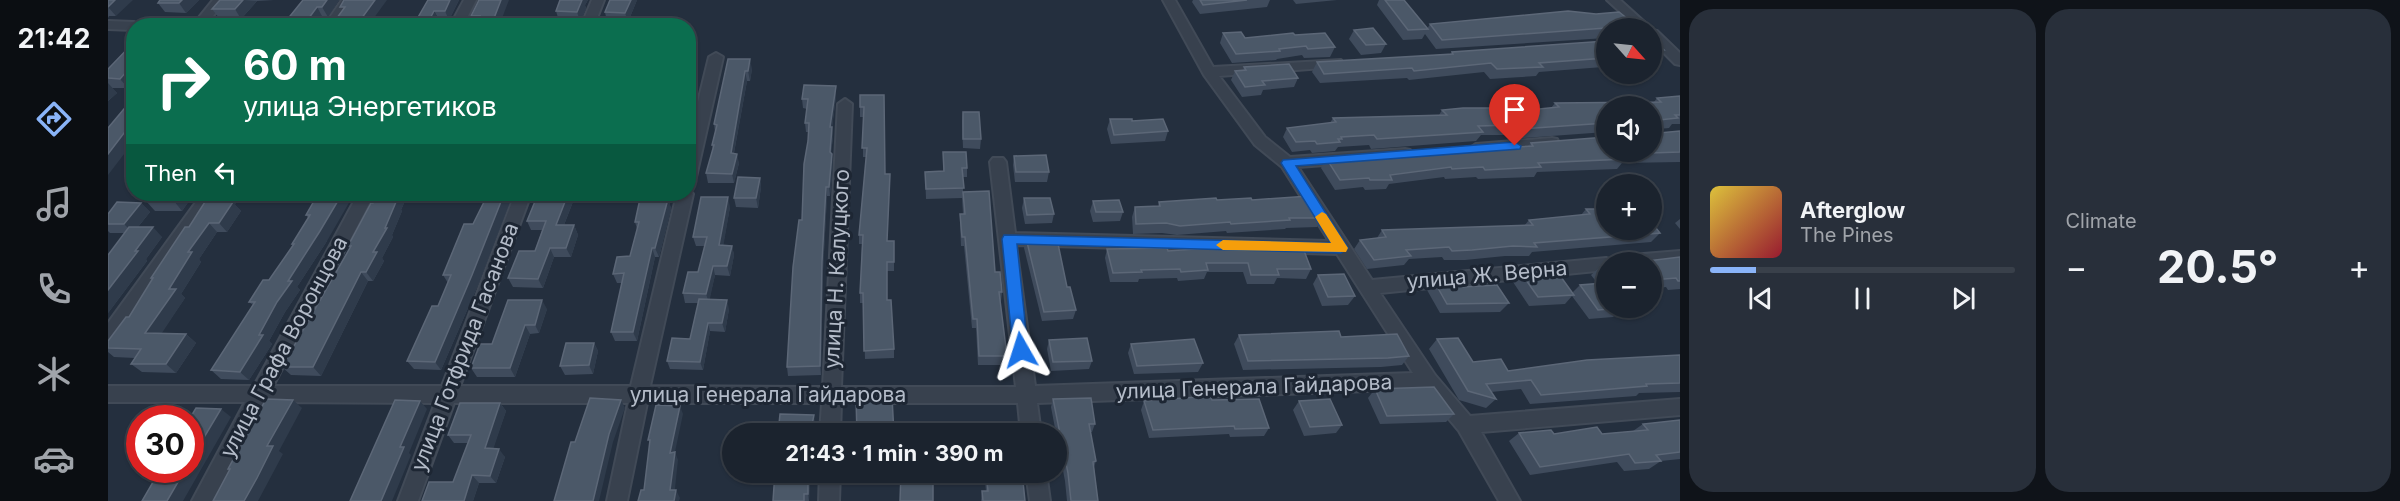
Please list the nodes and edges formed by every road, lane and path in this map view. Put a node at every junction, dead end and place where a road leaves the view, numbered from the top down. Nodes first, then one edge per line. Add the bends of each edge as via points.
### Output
1 (220, 0) edge
2 (348, 0) edge
3 (470, 0) edge
4 (598, 0) edge
5 (1169, 0) edge
6 (1613, 0) edge
7 (205, 18) edge
8 (336, 18) edge
9 (460, 18) edge
10 (590, 18) edge
11 (1634, 18) edge
12 (108, 25) edge
13 (126, 26) edge
14 (1662, 45) edge
15 (716, 57) dead end
16 (1680, 61) edge
17 (1349, 62) edge
18 (1209, 72) junction
19 (845, 104) dead end
20 (1571, 142) edge
21 (696, 143) edge
22 (1465, 150) edge
23 (1418, 153) edge
24 (999, 162) dead end
25 (1287, 163) junction
26 (205, 201) edge
27 (362, 201) edge
28 (520, 201) edge
29 (683, 201) edge
30 (1009, 239) junction
31 (1341, 248) junction
32 (1680, 257) edge
33 (1662, 258) edge
34 (1596, 265) edge
35 (1367, 287) junction
36 (108, 337) edge
37 (1428, 381) junction
38 (259, 393) junction
39 (108, 394) edge
40 (639, 394) junction
41 (447, 395) junction
42 (831, 395) junction
43 (1026, 395) junction
44 (1680, 407) edge
45 (830, 423) edge
46 (1030, 423) edge
47 (1466, 425) junction
48 (830, 483) edge
49 (1038, 483) edge
50 (202, 501) edge
51 (408, 501) edge
52 (617, 501) edge
53 (829, 501) edge
54 (1040, 501) edge
55 (1510, 501) edge

1 - 7 street
2 - 8 street
3 - 9 street
4 - 10 street
5 - 18 street
6 - 11 street
12 - 13 street
14 - 16 street
15 - 21 street
17 - 18 street
18 - 25 street via 1260,141
19 - 42 street, улица Н. Калуцкого
20 - 22 street
23 - 25 street
24 - 30 street
25 - 31 street
26 - 36 street
27 - 38 street, улица Графа Воронцова
28 - 41 street, улица Готфрида Гасанова
29 - 40 street
30 - 31 street
30 - 43 street
31 - 35 street
32 - 33 street
34 - 35 street, улица Ж. Верна
35 - 37 street
37 - 43 street, улица Генерала Гайдарова
37 - 47 street
38 - 39 street, улица Генерала Гайдарова
38 - 41 street, улица Генерала Гайдарова
38 - 50 street, улица Графа Воронцова
40 - 41 street, улица Генерала Гайдарова
40 - 42 street, улица Генерала Гайдарова
40 - 52 street
41 - 51 street, улица Готфрида Гасанова
42 - 43 street, улица Генерала Гайдарова
42 - 45 street, улица Н. Калуцкого
43 - 46 street
44 - 47 street
47 - 55 street
48 - 53 street
49 - 54 street

